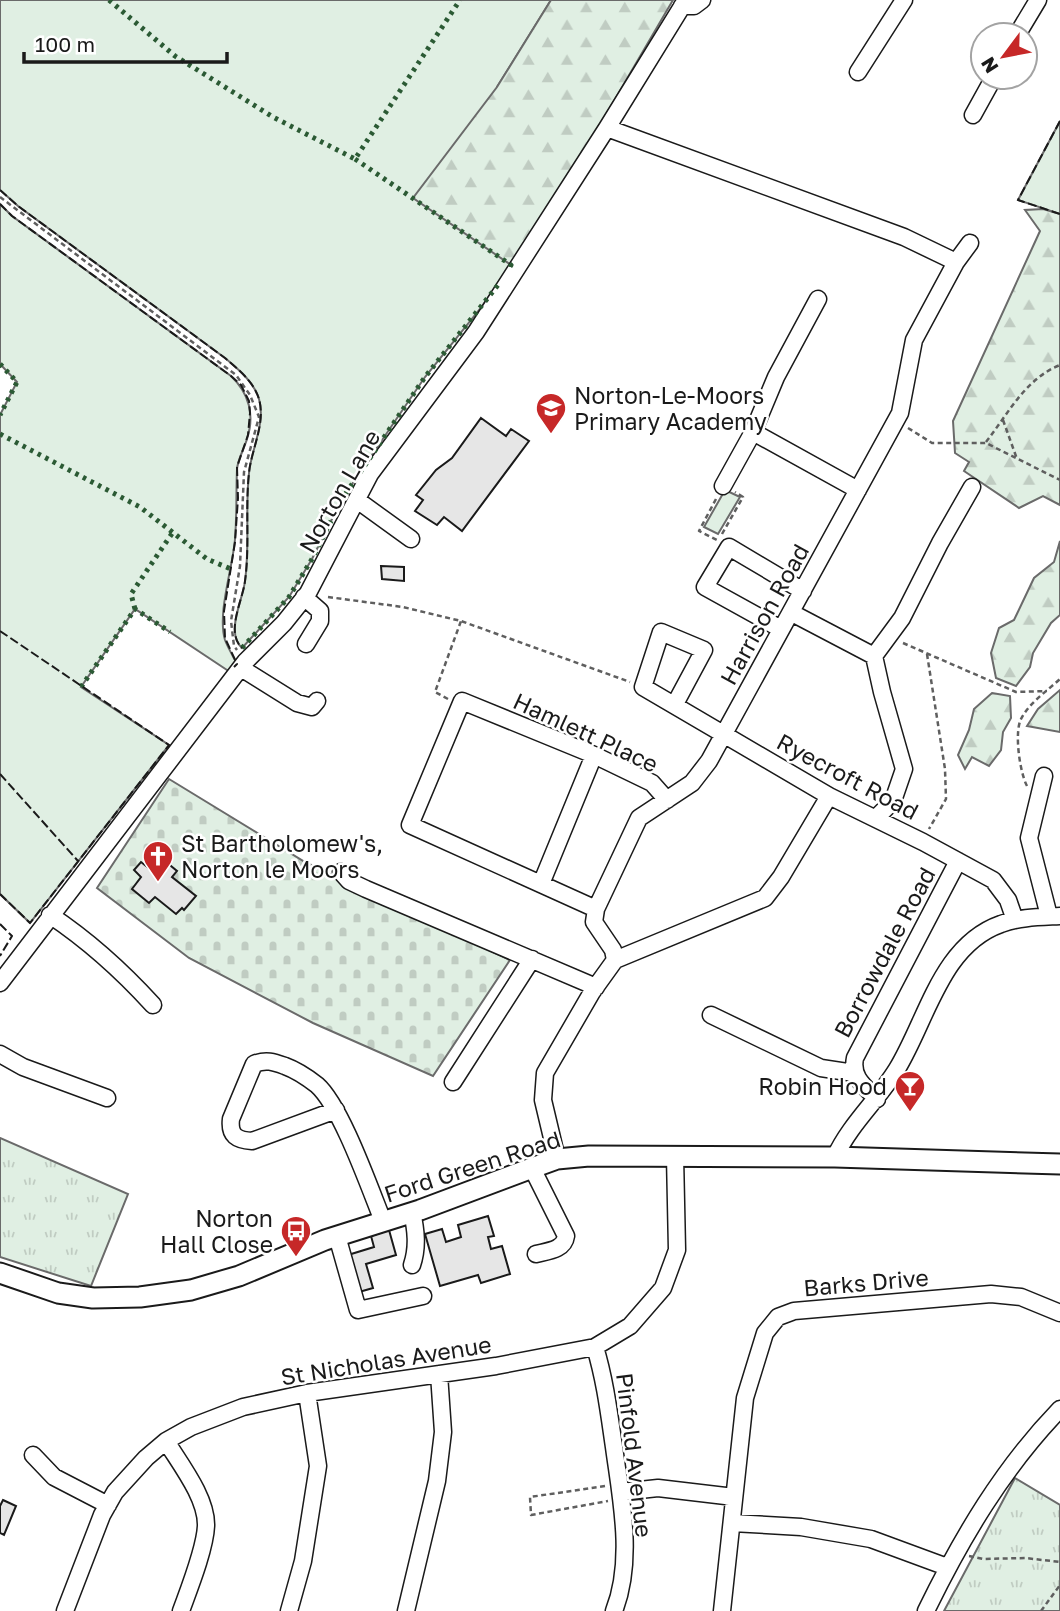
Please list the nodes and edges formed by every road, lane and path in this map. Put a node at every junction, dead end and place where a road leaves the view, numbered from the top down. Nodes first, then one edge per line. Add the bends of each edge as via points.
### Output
1 (702, 0) edge
2 (904, 0) edge
3 (1038, 0) edge
4 (684, 3) edge
5 (1025, 21) edge
6 (858, 72) dead end
7 (986, 91) edge
8 (973, 115) dead end
9 (607, 128) junction
10 (0, 197) edge
11 (970, 243) dead end
12 (956, 262) junction
13 (818, 299) dead end
14 (1060, 365) edge
15 (1003, 420) junction
16 (896, 421) junction
17 (753, 432) junction
18 (986, 443) junction
19 (1017, 459) junction
20 (1060, 480) edge
21 (723, 486) junction
22 (972, 487) dead end
23 (858, 490) junction
24 (357, 500) junction
25 (411, 538) dead end
26 (803, 591) junction
27 (306, 595) junction
28 (792, 613) junction
29 (461, 621) junction
30 (781, 629) junction
31 (889, 636) junction
32 (306, 644) dead end
33 (927, 654) junction
34 (874, 656) junction
35 (243, 665) junction
36 (1060, 679) edge
37 (643, 687) junction
38 (1047, 691) junction
39 (317, 701) dead end
40 (675, 704) junction
41 (460, 705) junction
42 (724, 734) junction
43 (594, 755) junction
44 (1044, 776) dead end
45 (829, 796) junction
46 (667, 800) junction
47 (1037, 804) junction
48 (876, 818) junction
49 (923, 842) junction
50 (958, 861) junction
51 (341, 872) dead end
52 (541, 884) junction
53 (596, 909) junction
54 (50, 915) junction
55 (1054, 916) edge
56 (1015, 920) junction
57 (532, 959) junction
58 (615, 960) junction
59 (0, 982) edge
60 (596, 987) junction
61 (153, 1005) dead end
62 (712, 1015) dead end
63 (0, 1055) edge
64 (854, 1073) junction
65 (453, 1082) dead end
66 (107, 1098) dead end
67 (877, 1099) junction
68 (336, 1110) junction
69 (675, 1156) junction
70 (835, 1157) junction
71 (558, 1159) junction
72 (1060, 1164) edge
73 (532, 1168) junction
74 (412, 1212) junction
75 (383, 1221) junction
76 (337, 1236) junction
77 (536, 1254) dead end
78 (412, 1265) dead end
79 (0, 1273) edge
80 (423, 1296) dead end
81 (1060, 1313) edge
82 (595, 1347) junction
83 (439, 1374) junction
84 (307, 1393) junction
85 (1060, 1409) edge
86 (166, 1441) junction
87 (33, 1455) dead end
88 (621, 1492) junction
89 (734, 1497) junction
90 (108, 1504) junction
91 (733, 1523) junction
92 (951, 1560) junction
93 (1060, 1562) edge
94 (1060, 1586) edge
95 (65, 1611) edge
96 (181, 1611) edge
97 (289, 1611) edge
98 (405, 1611) edge
99 (614, 1611) edge
100 (722, 1611) edge
101 (926, 1611) edge
102 (1041, 1611) edge

1 - 4 street via 694,6
2 - 6 street
3 - 5 street
4 - 9 street, Norton Lane
7 - 8 street
9 - 12 street via 904,237
9 - 24 street, Norton Lane via 477,332 370,474
10 - 35 path via 236,375 250,395 259,417 243,472 240,566 231,621 234,646
11 - 12 street, Harrison Road
12 - 16 street, Harrison Road via 914,340
13 - 17 street
14 - 15 path via 1024,389
15 - 18 path
15 - 19 path
16 - 18 path via 932,443
16 - 23 street, Harrison Road
17 - 21 street
17 - 23 street
18 - 19 path
19 - 20 path
21 - 21 path via 699,531 718,541 743,497
22 - 31 street
23 - 26 street, Harrison Road
24 - 25 street
24 - 27 street, Norton Lane
26 - 28 street, Harrison Road
26 - 30 street via 729,548 705,587
27 - 29 path via 403,607
27 - 32 street via 320,611 320,621
27 - 35 street, Norton Lane
28 - 30 street, Harrison Road
28 - 34 street
29 - 37 path
29 - 41 path via 435,692
30 - 42 street, Harrison Road
31 - 33 path
31 - 34 street
33 - 38 path via 1016,692
33 - 49 path via 946,799
34 - 48 street via 904,769 893,801
35 - 39 street via 297,703 312,706
35 - 54 street, Norton Lane
36 - 38 path
37 - 40 street, Ryecroft Road
37 - 40 street via 661,632 704,650
38 - 47 path via 1020,721 1022,776
40 - 42 street, Ryecroft Road
41 - 43 street, Hamlett Place via 462,701
41 - 52 street via 410,825
42 - 45 street, Ryecroft Road
42 - 46 street, Harrison Road via 692,783
43 - 46 street, Hamlett Place via 652,783
43 - 52 street
44 - 47 street
45 - 48 street, Ryecroft Road
45 - 58 street via 765,898
46 - 53 street, Harrison Road via 639,818
47 - 55 street via 1030,838
48 - 49 street, Ryecroft Road
49 - 50 street, Ryecroft Road
50 - 56 street, Ryecroft Road via 993,880 1008,900
50 - 64 street, Borrowdale Road via 855,1058
51 - 57 street via 366,889
52 - 53 street
53 - 58 street via 594,922
54 - 59 street, Norton Lane
54 - 61 street via 124,972
55 - 56 street
56 - 67 street via 985,932 957,957
57 - 60 street
57 - 65 street
58 - 60 street
60 - 71 street via 545,1073 543,1100
62 - 64 street via 821,1068
63 - 66 street
64 - 67 street, Borrowdale Road
67 - 70 street via 843,1139
68 - 68 street via 252,1141 241,1140 230,1128 254,1064 262,1061 292,1069 319,1086
68 - 75 street
69 - 70 main road, Ford Green Road
69 - 71 main road, Ford Green Road
69 - 82 street, St Nicholas Avenue via 677,1250 663,1288 630,1326
70 - 72 main road, Ford Green Road
71 - 73 main road, Ford Green Road
73 - 74 main road, Ford Green Road
73 - 77 street via 566,1236 560,1248
74 - 75 main road, Ford Green Road
74 - 78 street via 416,1229
75 - 76 main road, Ford Green Road
76 - 79 main road, Ford Green Road via 239,1276 191,1290 140,1297 58,1293
76 - 80 street via 358,1310
81 - 89 street, Barks Drive via 1021,1297 991,1294 794,1311 778,1317 765,1333 745,1398
82 - 83 street, St Nicholas Avenue
82 - 88 street, Pinfold Avenue via 604,1375
83 - 84 street, St Nicholas Avenue
83 - 98 street via 443,1432 437,1481
84 - 86 street, St Nicholas Avenue via 213,1417
84 - 97 street via 318,1466 303,1561
85 - 92 street via 1018,1455
86 - 90 street, St Nicholas Avenue via 132,1471
86 - 96 street via 197,1493 206,1525
87 - 90 street via 64,1484
88 - 88 path via 531,1515 530,1497
88 - 89 street via 659,1488
88 - 99 street, Pinfold Avenue via 624,1564
89 - 91 street, Barks Drive
90 - 95 street, St Nicholas Avenue
91 - 92 street via 801,1527
91 - 100 street, Barks Drive
92 - 93 path
92 - 101 street
94 - 102 path

